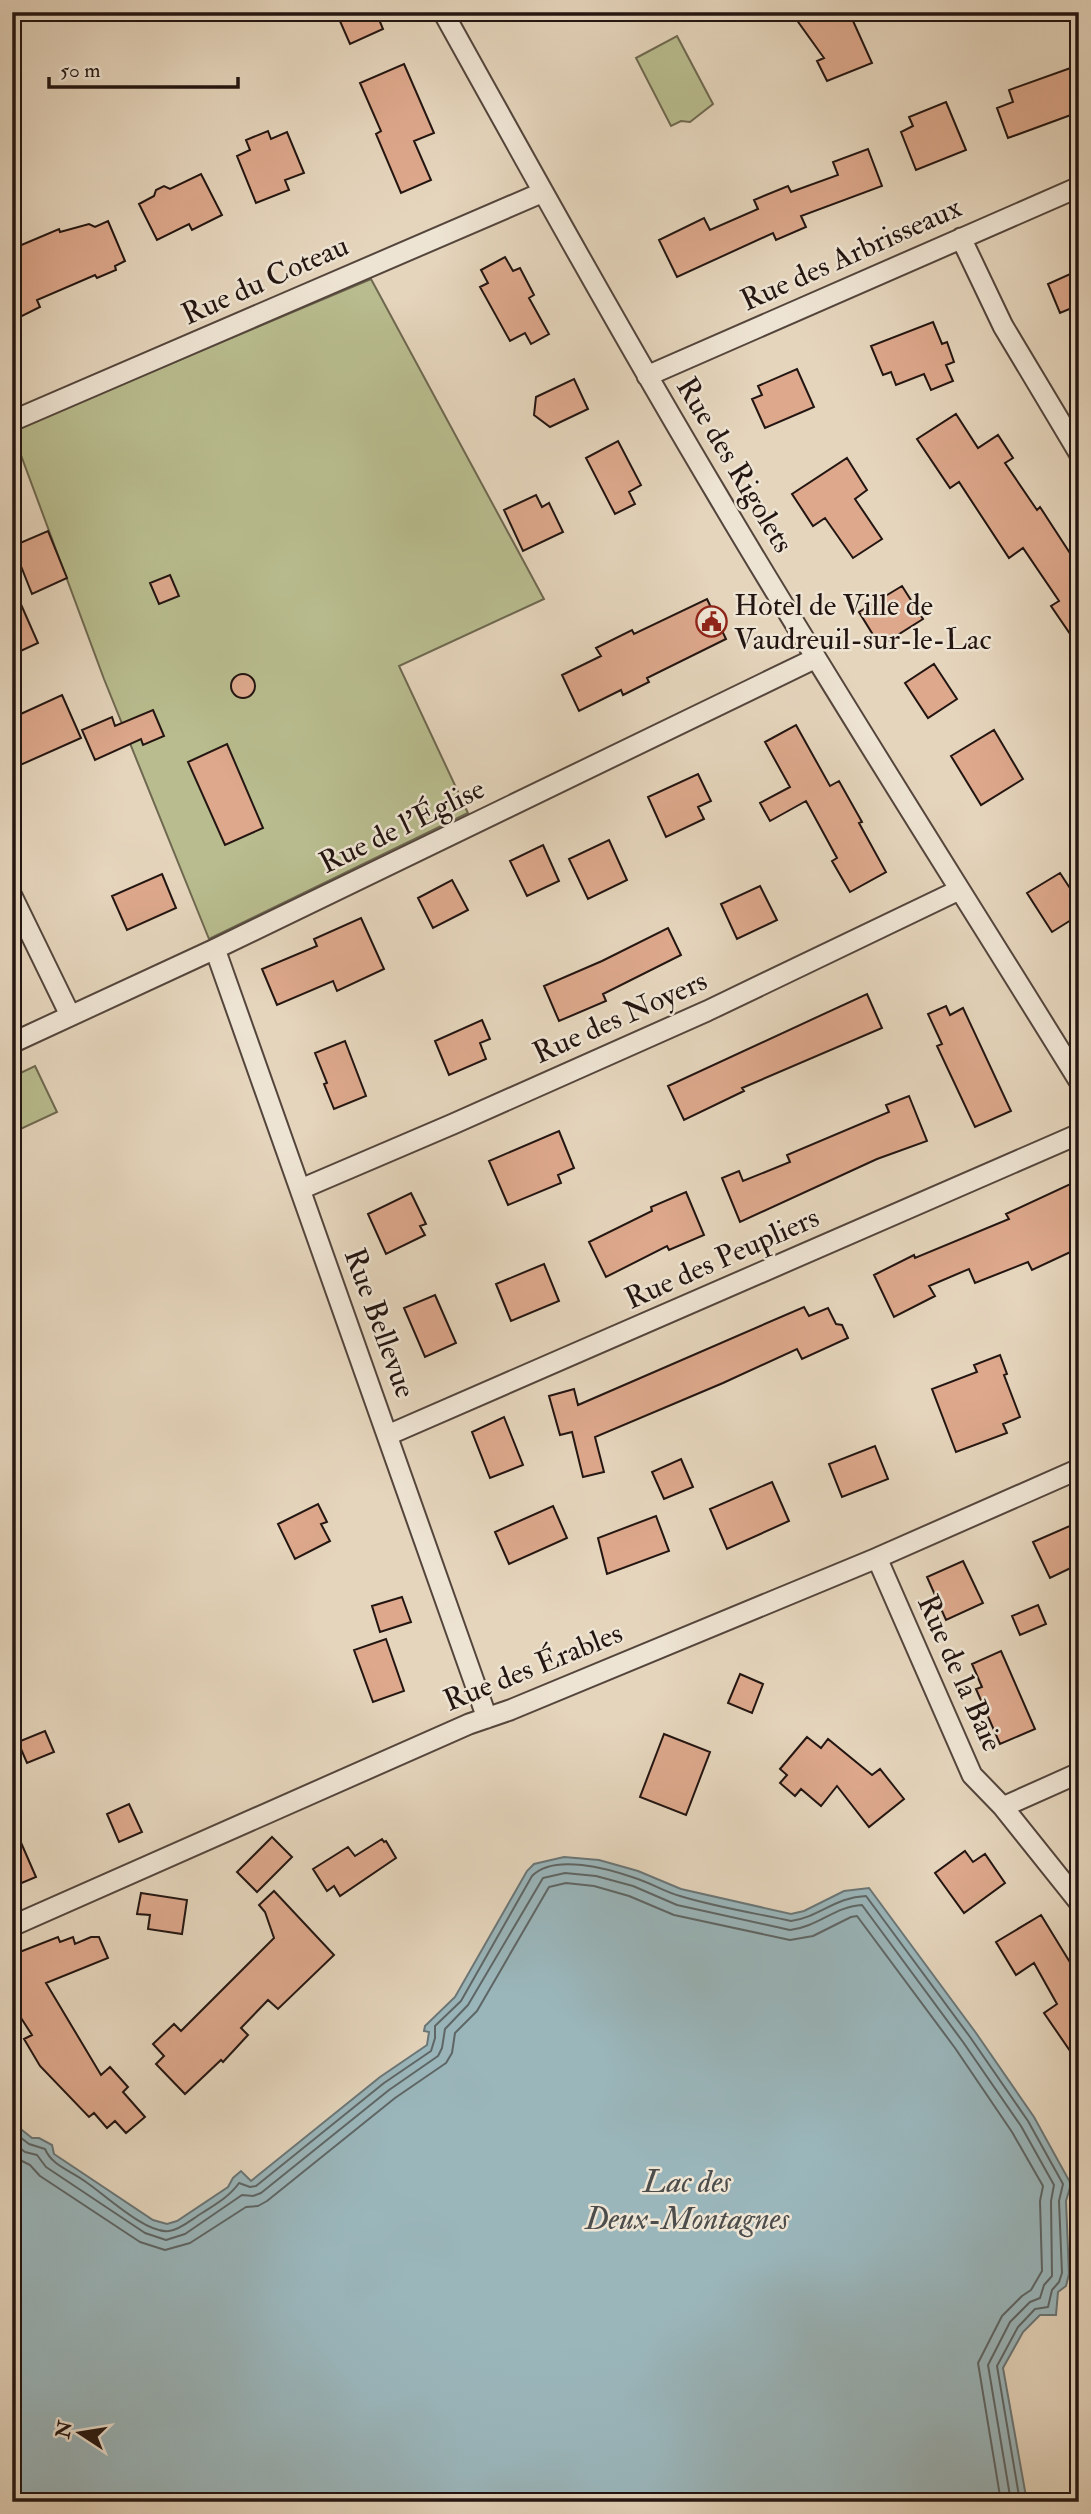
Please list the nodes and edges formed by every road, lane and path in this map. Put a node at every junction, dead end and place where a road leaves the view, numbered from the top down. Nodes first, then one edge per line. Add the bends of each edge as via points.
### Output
1 (443, 12) edge
2 (1079, 187) edge
3 (541, 193) junction
4 (961, 238) junction
5 (647, 376) junction
6 (12, 421) edge
7 (1079, 453) edge
8 (816, 658) junction
9 (959, 890) junction
10 (12, 896) edge
11 (215, 949) junction
12 (70, 1015) junction
13 (12, 1043) edge
14 (1079, 1081) edge
15 (1079, 1134) edge
16 (301, 1189) junction
17 (388, 1435) junction
18 (1079, 1469) edge
19 (877, 1558) junction
20 (487, 1718) junction
21 (1079, 1773) edge
22 (1003, 1807) junction
23 (1079, 1902) edge
24 (12, 1926) edge

1 - 3 street, Rue des Rigolets
2 - 4 street, Rue des Arbrisseaux
3 - 5 street, Rue des Rigolets
3 - 6 street, Rue du Coteau
4 - 5 street, Rue des Arbrisseaux
4 - 7 street via 1003,326
5 - 8 street, Rue des Rigolets
8 - 9 street, Rue des Rigolets
8 - 11 street, Rue de l'Église
9 - 14 street, Rue des Rigolets
9 - 16 street, Rue des Noyers via 707,1011
10 - 12 street
11 - 12 street, Rue de l'Église
11 - 16 street, Rue Bellevue
12 - 13 street, Rue de l'Église
15 - 17 street, Rue des Peupliers
16 - 17 street, Rue Bellevue
17 - 20 street, Rue Bellevue
18 - 19 street, Rue des Érables
19 - 20 street, Rue des Érables
19 - 22 street, Rue de la Baie via 966,1764
20 - 24 street, Rue des Érables
21 - 22 street
22 - 23 street, Rue de la Baie

